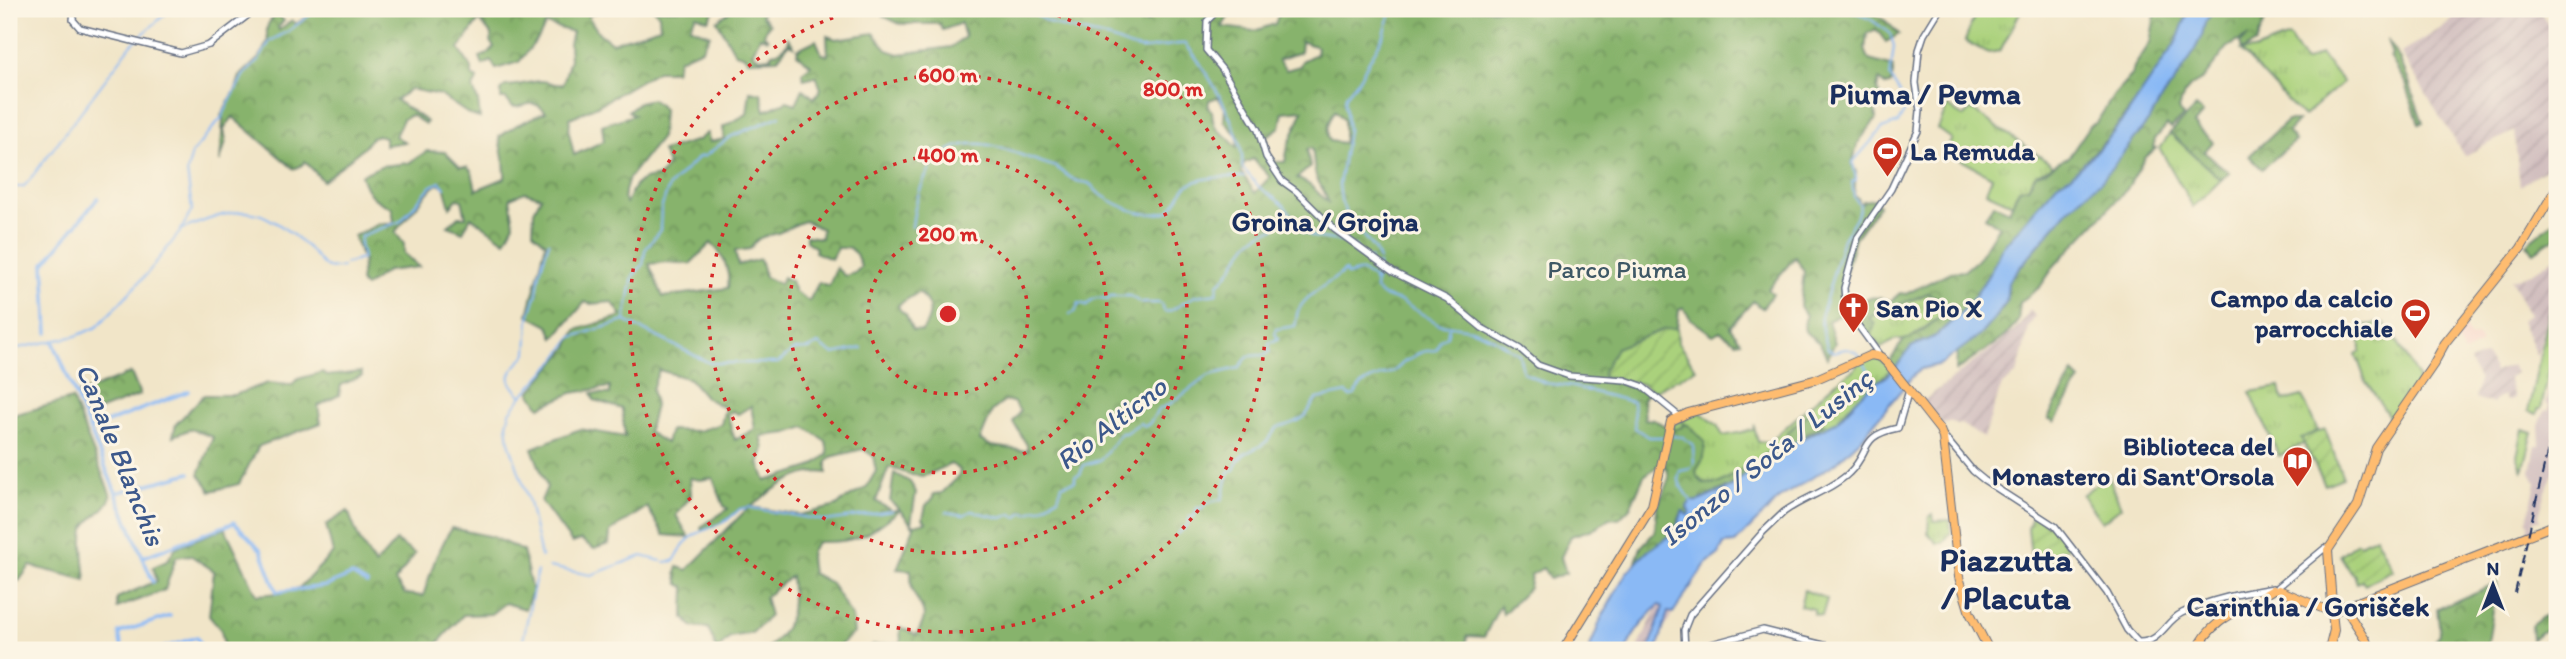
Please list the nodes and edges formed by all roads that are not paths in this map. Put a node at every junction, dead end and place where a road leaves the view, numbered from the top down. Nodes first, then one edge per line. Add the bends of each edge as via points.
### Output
1 (74, 9) edge
2 (256, 9) edge
3 (1219, 9) edge
4 (1940, 9) edge
5 (2557, 187) edge
6 (1871, 342) junction
7 (1881, 357) junction
8 (1861, 358) junction
9 (1909, 390) junction
10 (1679, 416) junction
11 (1949, 447) junction
12 (2557, 524) edge
13 (2327, 548) junction
14 (2276, 589) junction
15 (2259, 595) junction
16 (2338, 608) junction
17 (1563, 650) edge
18 (1687, 650) edge
19 (1844, 650) edge
20 (1989, 650) edge
21 (2198, 650) edge
22 (2329, 650) edge
23 (2368, 650) edge

1 - 2 street via 73,20 80,28 181,53 209,45
3 - 10 street via 1207,21 1206,50 1237,91 1275,172 1334,229 1393,272 1447,299 1538,365 1569,376 1642,386
4 - 6 street via 1919,50 1918,131 1891,190 1858,237 1844,292 1849,313
5 - 13 main road via 2521,248 2445,343 2387,430 2368,467 2358,505
6 - 7 street
6 - 8 street
7 - 8 main road
7 - 9 main road
8 - 10 main road via 1814,380
9 - 11 main road
9 - 18 street via 1898,428 1872,436 1843,479 1800,501 1763,532 1690,615 1684,630
10 - 17 main road via 1670,423 1652,506
11 - 15 street via 1984,480 2055,527 2107,593 2138,642 2151,641 2183,612 2235,595
11 - 20 main road via 1959,577 1970,613
12 - 16 main road
13 - 14 street
13 - 16 main road
14 - 15 main road
14 - 16 main road via 2318,607
15 - 21 main road via 2211,629
16 - 22 main road
16 - 23 main road via 2366,640
18 - 19 street via 1759,630

